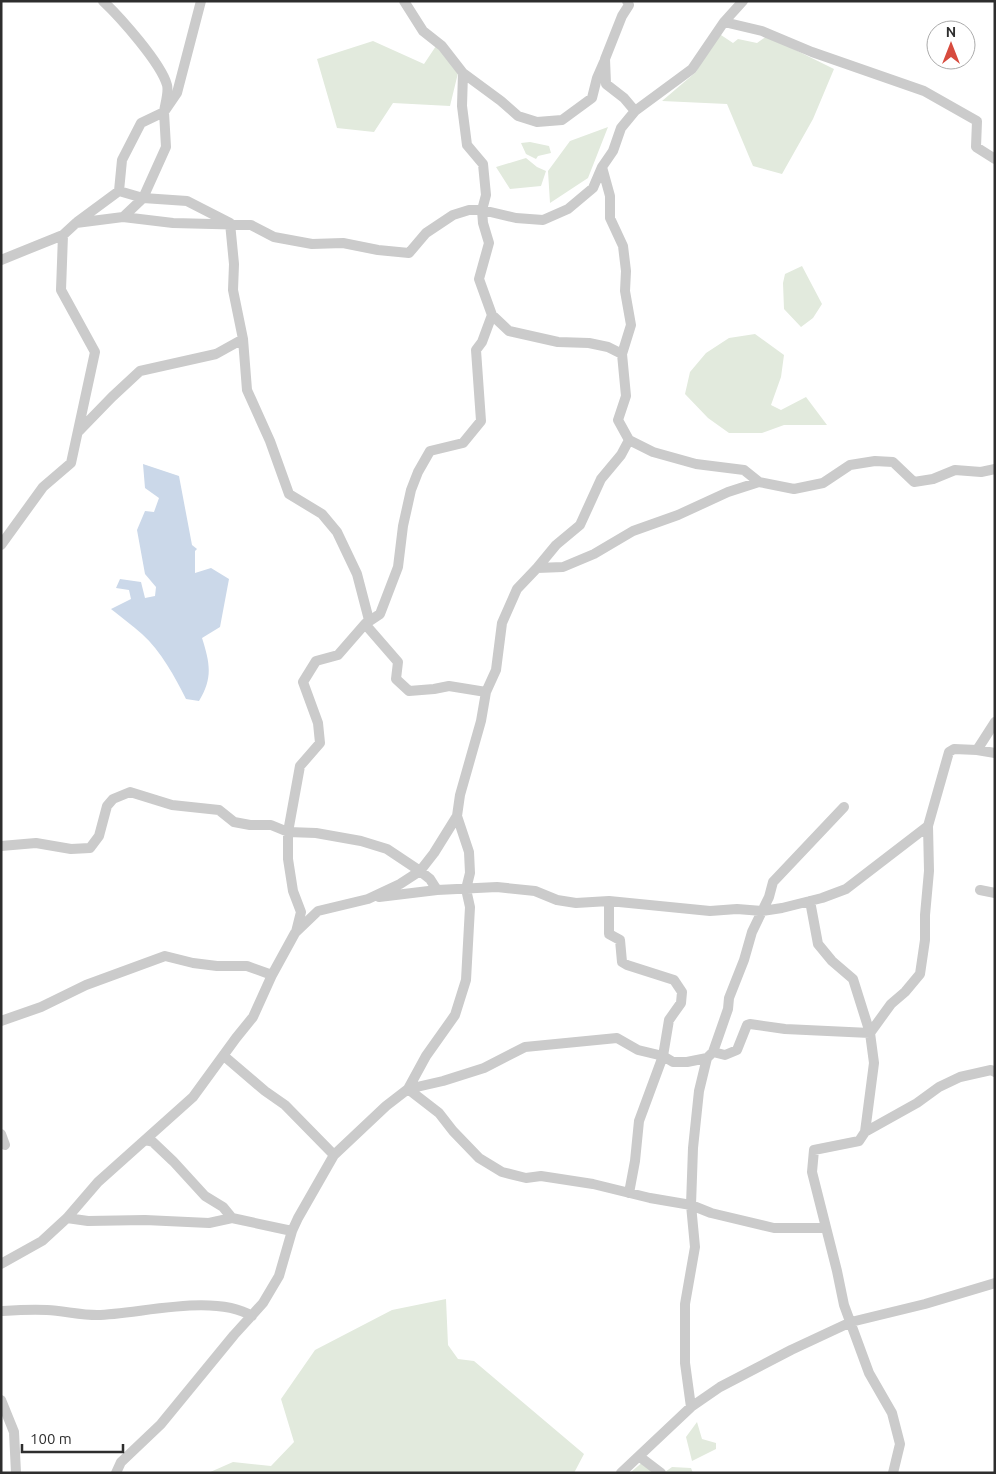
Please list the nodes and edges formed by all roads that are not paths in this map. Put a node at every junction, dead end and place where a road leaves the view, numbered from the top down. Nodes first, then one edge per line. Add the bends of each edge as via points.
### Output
1 (103, 1) edge
2 (201, 1) edge
3 (404, 1) edge
4 (627, 1) edge
5 (743, 1) edge
6 (724, 22) junction
7 (605, 59) junction
8 (463, 73) junction
9 (635, 111) junction
10 (164, 112) junction
11 (995, 159) edge
12 (602, 167) junction
13 (119, 191) junction
14 (142, 198) junction
15 (482, 210) junction
16 (123, 217) junction
17 (76, 224) junction
18 (230, 224) junction
19 (63, 235) junction
20 (1, 260) edge
21 (492, 315) junction
22 (243, 340) junction
23 (622, 354) junction
24 (78, 431) junction
25 (629, 440) junction
26 (995, 469) edge
27 (759, 482) junction
28 (1, 544) edge
29 (537, 568) junction
30 (365, 624) junction
31 (486, 692) junction
32 (995, 722) edge
33 (977, 750) junction
34 (995, 753) edge
35 (844, 808) dead end
36 (457, 816) junction
37 (928, 826) junction
38 (288, 832) junction
39 (1, 846) edge
40 (420, 871) junction
41 (466, 889) junction
42 (437, 890) junction
43 (980, 890) dead end
44 (995, 893) edge
45 (368, 899) junction
46 (609, 901) junction
47 (810, 901) junction
48 (762, 911) junction
49 (295, 934) junction
50 (272, 975) junction
51 (1, 1021) edge
52 (870, 1033) junction
53 (710, 1055) junction
54 (224, 1056) junction
55 (663, 1056) junction
56 (995, 1072) edge
57 (408, 1089) junction
58 (865, 1132) junction
59 (1, 1134) edge
60 (145, 1140) junction
61 (5, 1145) dead end
62 (334, 1155) junction
63 (629, 1193) junction
64 (691, 1205) junction
65 (67, 1218) junction
66 (232, 1218) junction
67 (826, 1228) junction
68 (292, 1230) junction
69 (1, 1264) edge
70 (995, 1284) edge
71 (1, 1310) edge
72 (252, 1316) junction
73 (851, 1322) junction
74 (1, 1400) edge
75 (691, 1407) junction
76 (640, 1457) junction
77 (16, 1473) edge
78 (116, 1473) edge
79 (621, 1473) edge
80 (661, 1473) edge
81 (893, 1473) edge

1 - 10 street via 143,46 162,74 168,86
2 - 10 street via 177,93
3 - 8 street via 423,31 442,46
4 - 7 street via 630,6 622,16
5 - 6 street
6 - 9 street via 692,69
6 - 11 street via 762,31 924,91 977,121 976,147
7 - 8 street via 592,98 562,120 537,122 518,116
7 - 9 street via 606,84
8 - 15 street via 462,106 467,145 483,164 486,195
9 - 12 street via 621,128 613,151
10 - 13 street via 141,123 122,160
10 - 14 street via 166,147
12 - 15 street via 593,188 568,209 543,220
12 - 23 street via 610,196 610,218 623,246 626,272 630,325
13 - 14 street
13 - 17 street
14 - 16 street
14 - 18 street via 187,201
15 - 18 street via 469,210 453,216 426,233 409,253 343,243 312,244 274,237 251,225
15 - 21 street via 489,243 479,279
16 - 17 street
16 - 18 street via 173,223
17 - 19 street
18 - 22 street via 233,290
19 - 20 street
19 - 24 street via 61,290 95,352
21 - 23 street via 509,331 558,342 608,347
21 - 30 street via 476,350 481,421 463,442 430,451 411,490 398,567 380,614
22 - 24 street via 216,354 140,372
22 - 30 street via 247,390 270,441 288,494 322,514 337,532 357,574 369,620
23 - 25 street via 626,396 618,420
24 - 28 street via 71,463 43,487
25 - 27 street via 653,452 696,464 744,470
25 - 29 street via 621,456 600,479 580,525 556,545
26 - 27 street via 981,472 955,470 914,482 893,462 875,461 850,465 823,483 794,489
27 - 29 street via 633,532 563,567
29 - 31 street via 517,589 502,623 496,670
30 - 31 street via 398,662 396,679 409,691 449,686
30 - 38 street via 338,655 316,660 303,682 318,723 320,743 300,766
31 - 36 street
32 - 33 street
33 - 34 street
33 - 37 street via 954,749 949,752
35 - 48 street via 773,882
36 - 40 street
36 - 41 street via 469,852 470,873
37 - 47 street via 846,889
37 - 52 street via 930,871 920,974 891,1004
38 - 39 street via 271,824 234,822 219,810 172,805 130,792 113,799 107,806 99,836 90,848 71,849 36,843
38 - 40 street via 362,841 387,849
38 - 49 street via 293,891 301,912
40 - 42 street
40 - 45 street
41 - 42 street
41 - 46 street via 497,887 535,891 576,903
41 - 57 street via 470,907 466,980 455,1015
42 - 45 street
43 - 44 street
45 - 49 street via 318,911
46 - 48 street via 710,911
46 - 55 street via 610,934 620,940 622,962 674,980 682,992 682,1003 669,1020
47 - 48 street
47 - 52 street via 818,944 853,979
48 - 53 street
49 - 50 street
50 - 51 street via 247,966 217,966 165,956
50 - 54 street via 253,1018
52 - 53 street via 804,1031 750,1024 737,1050 725,1055
52 - 58 street via 874,1062
53 - 55 street via 687,1062 673,1062
53 - 64 street via 699,1092
54 - 60 street via 193,1097
54 - 62 street via 285,1105
55 - 57 street via 638,1050 617,1038 525,1047 484,1068 443,1082
55 - 63 street via 639,1122
56 - 58 street via 991,1070 960,1077 938,1087 917,1103
57 - 62 street
57 - 63 street via 439,1113 479,1158 502,1172 526,1178 541,1176 593,1184
58 - 67 street via 859,1141 814,1150 812,1172
59 - 61 street
60 - 65 street via 98,1182
60 - 66 street via 153,1142 205,1196
62 - 68 street
63 - 64 street
64 - 67 street via 774,1228
64 - 75 street via 695,1247 685,1304 685,1364
65 - 66 street via 210,1223
65 - 69 street via 42,1241
66 - 68 street
67 - 73 street
68 - 72 street via 279,1276
70 - 73 street
71 - 72 street via 97,1315 217,1306 243,1310
72 - 78 street via 161,1424 121,1462
73 - 75 street via 720,1387
73 - 81 street via 869,1373 892,1413 900,1444
74 - 77 street via 14,1432
75 - 76 street
76 - 79 street
76 - 80 street

